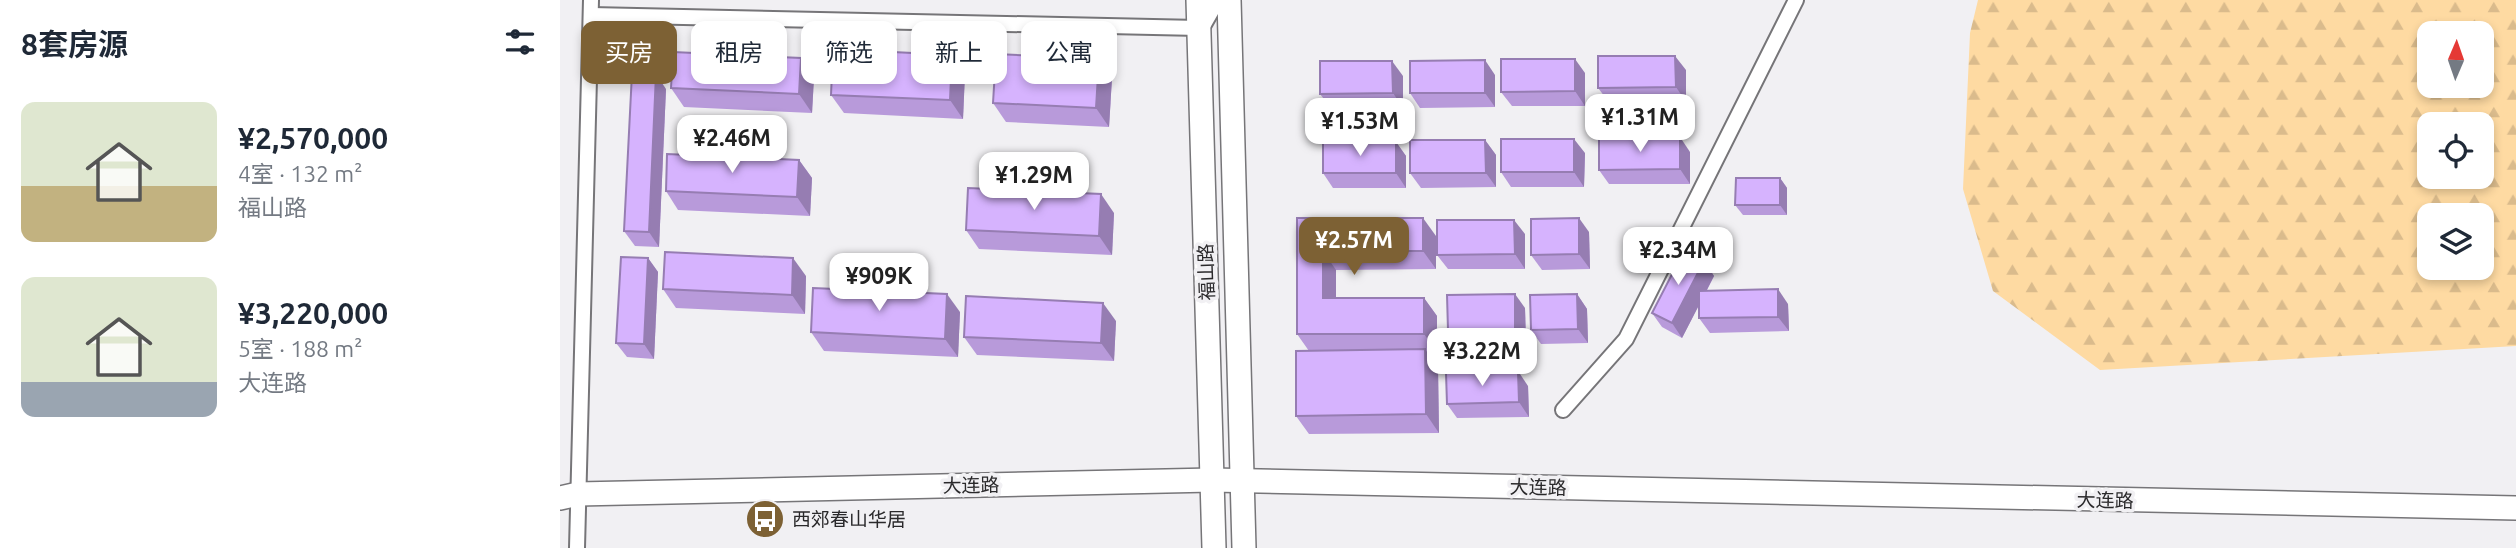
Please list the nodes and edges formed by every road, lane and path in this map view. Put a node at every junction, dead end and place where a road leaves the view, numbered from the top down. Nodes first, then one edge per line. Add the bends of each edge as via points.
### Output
1 (1198, 0) edge
2 (1215, 0) edge
3 (1229, 0) edge
4 (1796, 0) edge
5 (591, 7) edge
6 (1199, 28) junction
7 (1563, 410) dead end
8 (1212, 480) junction
9 (1242, 481) junction
10 (569, 496) edge
11 (2516, 508) edge
12 (577, 548) edge
13 (1214, 548) edge
14 (1244, 548) edge

1 - 6 main road, 福山路
2 - 6 main road
3 - 9 main road, 福山路
4 - 7 street via 1626,339
5 - 6 street
5 - 10 street
6 - 8 main road, 福山路
8 - 9 main road, 大连路
8 - 10 main road, 大连路
8 - 13 main road, 福山路
9 - 11 main road, 大连路
9 - 14 main road, 福山路
10 - 12 street

